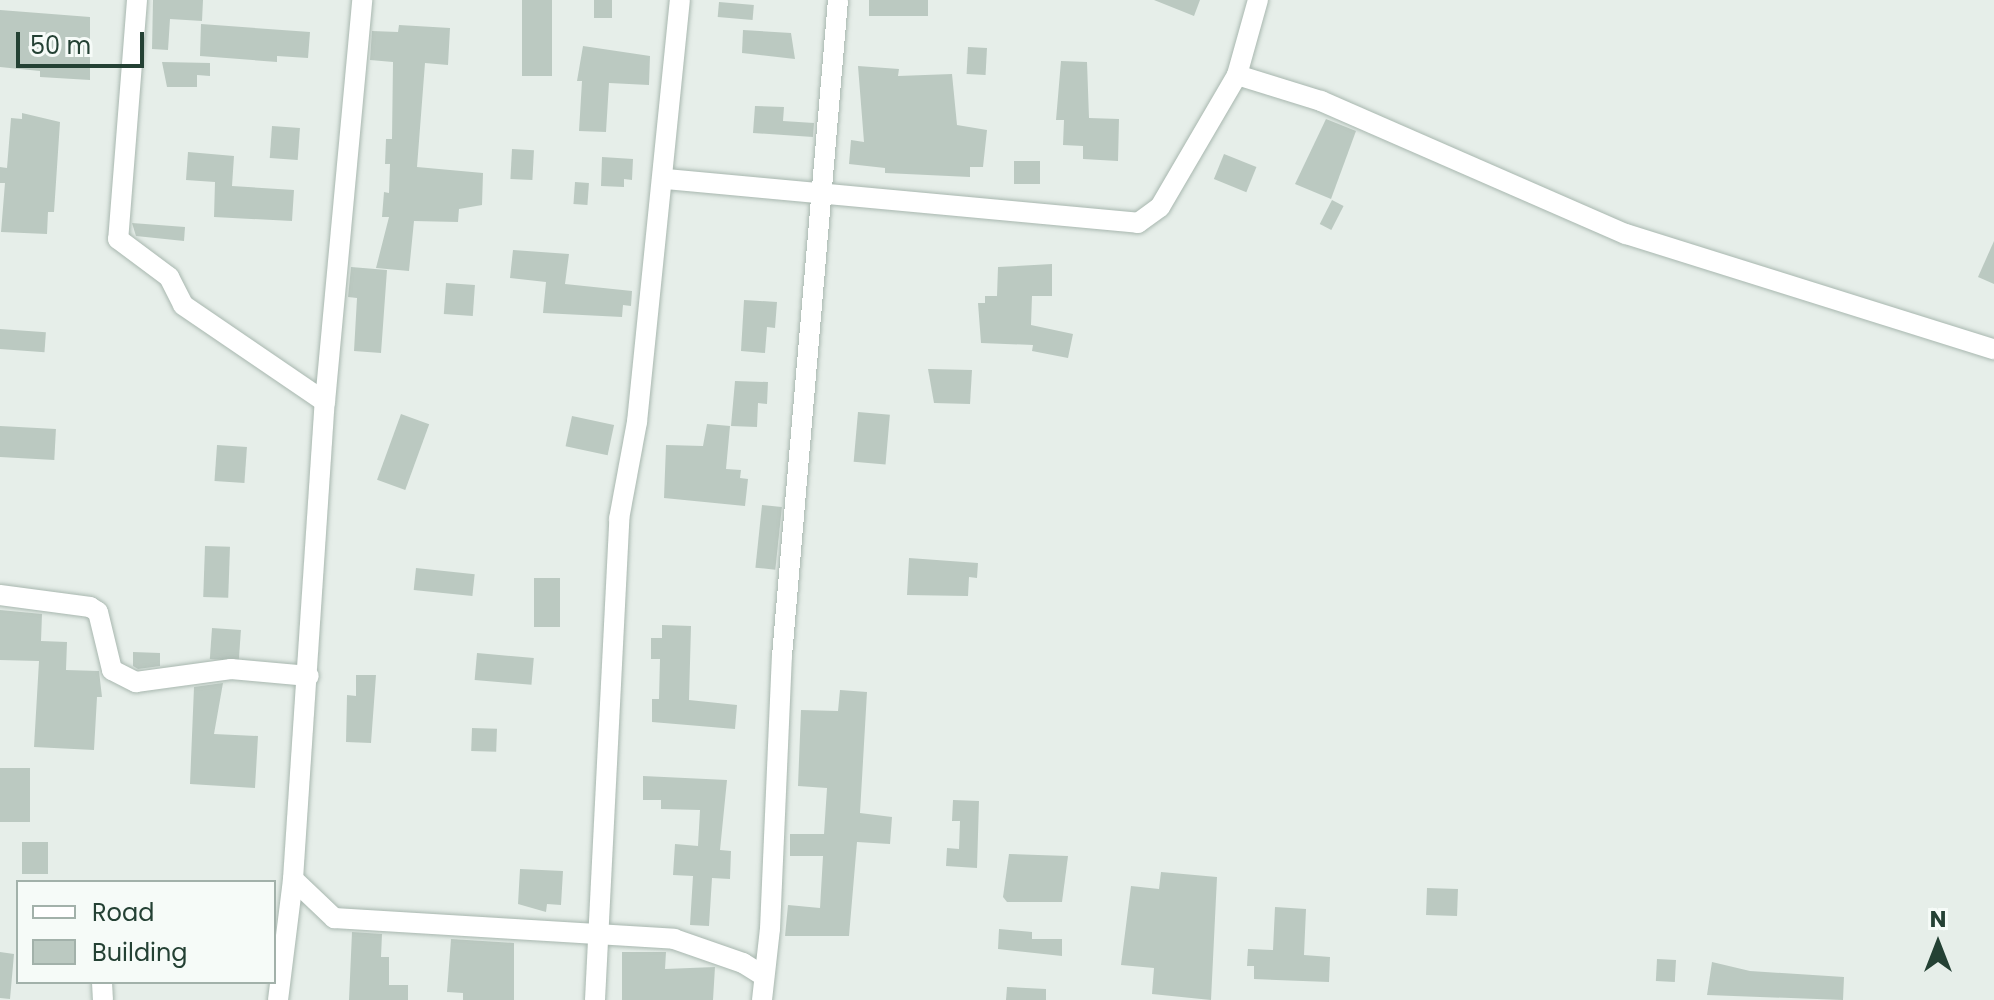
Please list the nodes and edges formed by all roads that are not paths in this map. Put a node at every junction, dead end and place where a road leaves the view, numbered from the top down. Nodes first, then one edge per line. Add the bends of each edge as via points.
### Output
1 (137, 0) edge
2 (362, 0) edge
3 (680, 0) edge
4 (838, 0) edge
5 (1258, 0) edge
6 (1237, 75) junction
7 (666, 179) junction
8 (824, 192) junction
9 (1994, 349) edge
10 (325, 402) junction
11 (0, 595) edge
12 (309, 676) junction
13 (293, 879) junction
14 (601, 934) junction
15 (764, 976) junction
16 (278, 1000) edge
17 (595, 1000) edge
18 (762, 1000) edge

1 - 10 street via 118,239 169,277 183,305
2 - 10 street
3 - 7 street
4 - 8 street
5 - 6 street
6 - 8 street via 1160,207 1138,223
6 - 9 street via 1321,101 1626,234
7 - 8 street
7 - 14 street via 637,422 619,519
8 - 15 street via 782,656
10 - 12 street
11 - 12 street via 77,604 98,612 112,670 136,682 217,669
12 - 13 street
13 - 14 street via 334,918
13 - 16 street
14 - 15 street via 674,939 743,963
14 - 17 street
15 - 18 street

